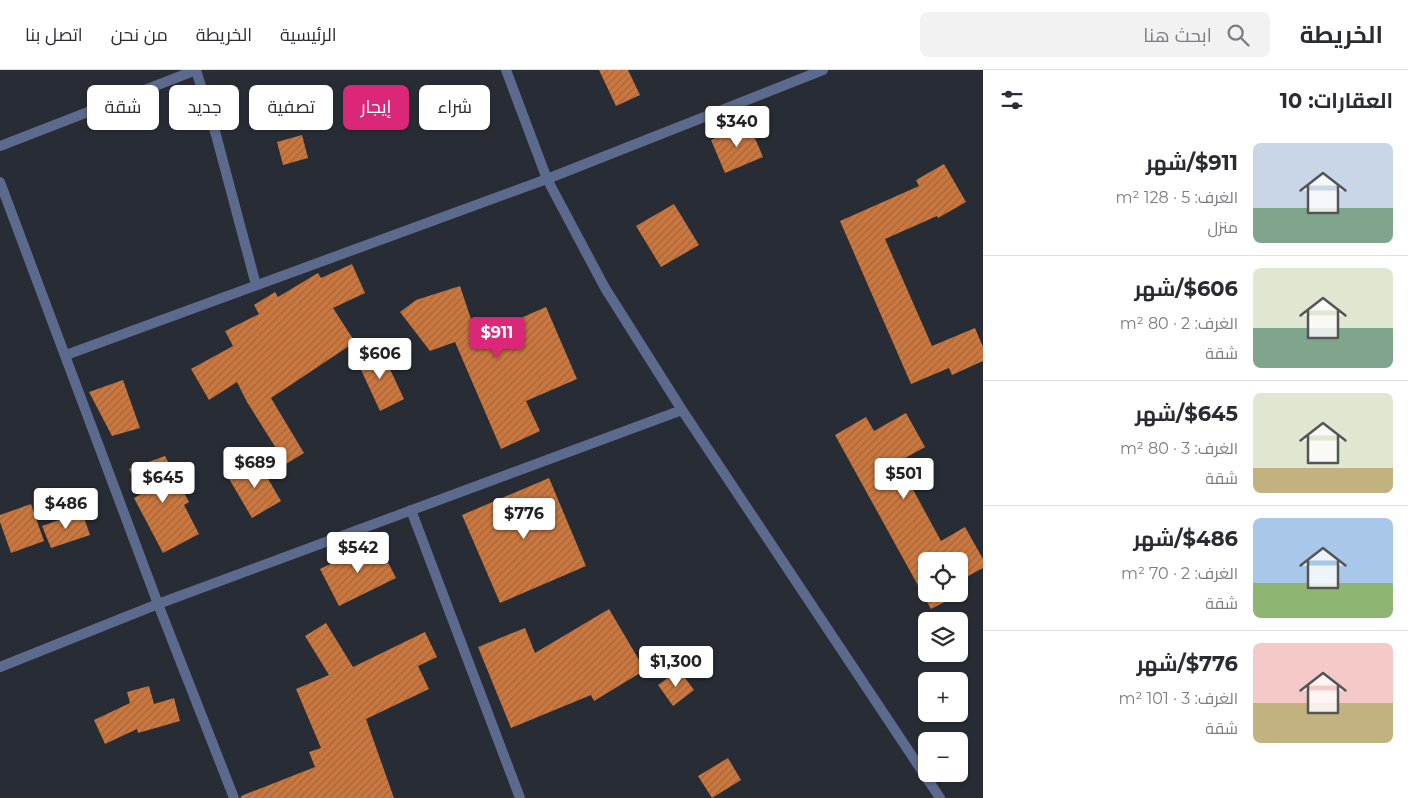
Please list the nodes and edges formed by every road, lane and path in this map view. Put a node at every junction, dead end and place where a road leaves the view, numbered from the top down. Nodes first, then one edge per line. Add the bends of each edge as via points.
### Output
1 (506, 70) edge
2 (823, 70) edge
3 (0, 146) edge
4 (548, 179) junction
5 (0, 182) edge
6 (256, 285) junction
7 (66, 355) junction
8 (682, 410) junction
9 (411, 510) junction
10 (158, 604) junction
11 (0, 667) edge
12 (234, 798) edge
13 (520, 798) edge
14 (940, 798) edge

1 - 4 street
2 - 4 street
3 - 6 street via 196,70
4 - 6 street
4 - 8 street via 605,288
5 - 7 street
6 - 7 street
7 - 10 street
8 - 9 street
8 - 14 street
9 - 10 street
9 - 13 street
10 - 11 street
10 - 12 street

